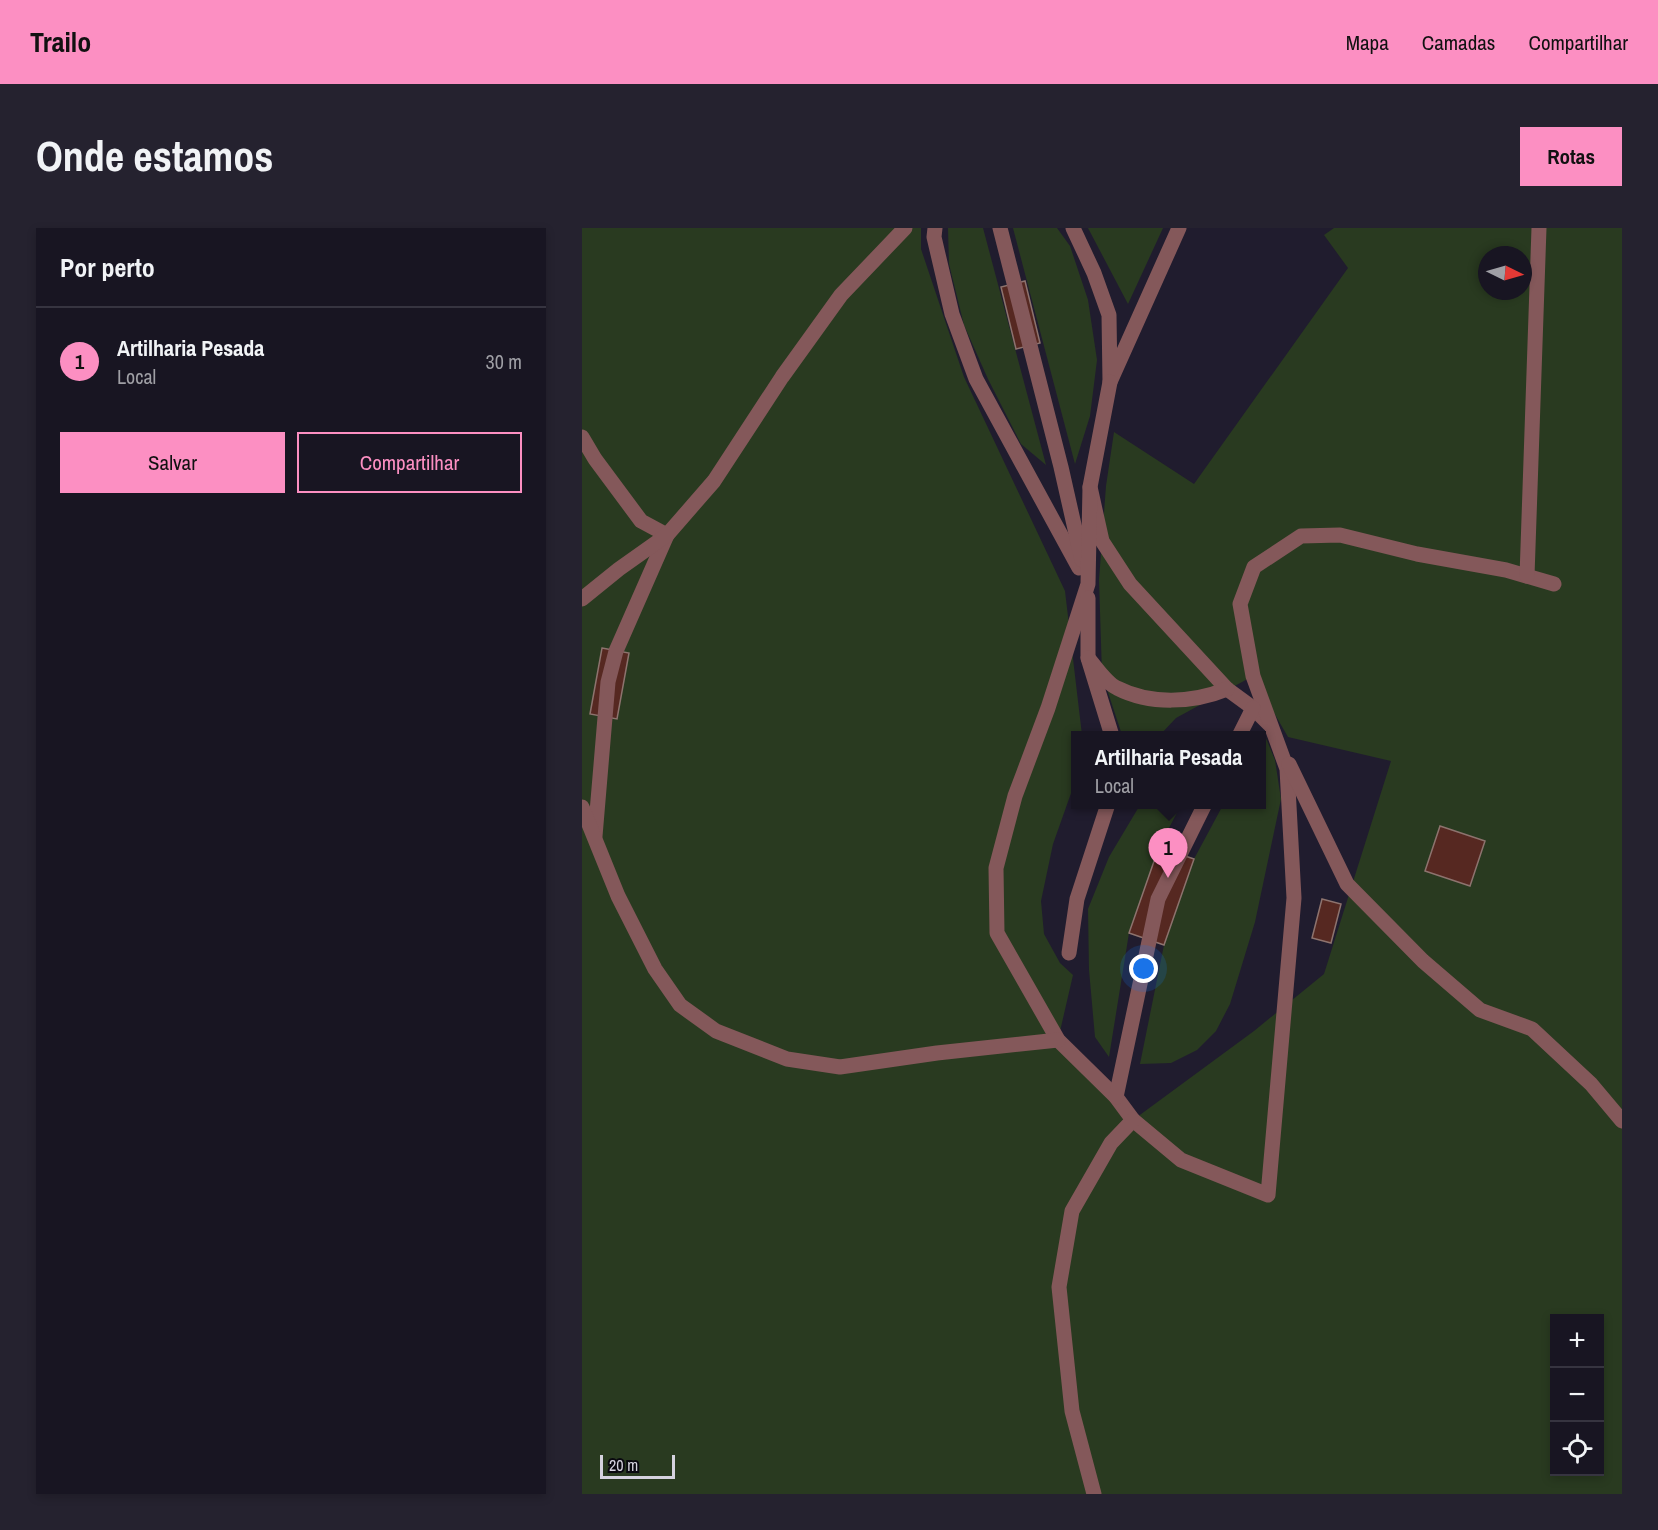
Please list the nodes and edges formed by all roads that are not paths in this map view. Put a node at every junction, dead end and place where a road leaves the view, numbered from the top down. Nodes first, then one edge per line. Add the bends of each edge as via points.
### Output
1 (905, 228) edge
2 (934, 228) edge
3 (1000, 228) edge
4 (1073, 228) edge
5 (1179, 228) edge
6 (1539, 228) edge
7 (1110, 381) junction
8 (582, 437) edge
9 (1090, 487) junction
10 (667, 535) junction
11 (1527, 576) junction
12 (1088, 584) junction
13 (1554, 584) dead end
14 (582, 599) edge
15 (1088, 658) junction
16 (1227, 689) junction
17 (1253, 708) junction
18 (1272, 728) junction
19 (1111, 731) edge
20 (1241, 731) edge
21 (582, 807) edge
22 (1106, 809) edge
23 (1203, 809) edge
24 (594, 839) junction
25 (1069, 953) dead end
26 (1058, 1040) junction
27 (1116, 1097) junction
28 (1133, 1120) junction
29 (1622, 1121) edge
30 (1094, 1494) edge

1 - 10 lane via 842,295 714,481
2 - 12 lane via 952,314 976,380
3 - 12 lane
4 - 7 lane via 1109,315
5 - 7 lane
6 - 11 lane
7 - 9 lane
8 - 10 lane via 641,521
9 - 12 lane
9 - 16 lane via 1102,541 1130,584
10 - 14 lane
10 - 24 lane via 616,651 608,682
11 - 13 lane
11 - 18 lane via 1340,535 1301,536 1254,567 1240,604 1253,676
12 - 15 lane
12 - 26 lane via 1015,796 996,868 997,933
15 - 16 lane via 1115,688 1154,700 1207,698
15 - 19 lane
16 - 17 lane
17 - 18 lane
17 - 20 lane
18 - 28 lane via 1287,769 1294,898 1268,1195 1181,1160
18 - 29 lane via 1347,884 1480,1010 1532,1029 1591,1084
21 - 24 lane
22 - 25 lane via 1077,899
23 - 27 lane via 1158,899
24 - 26 lane via 654,969 680,1005 716,1031 787,1059 840,1068
26 - 27 lane
27 - 28 lane
28 - 30 lane via 1111,1143 1072,1211 1059,1287 1072,1411

